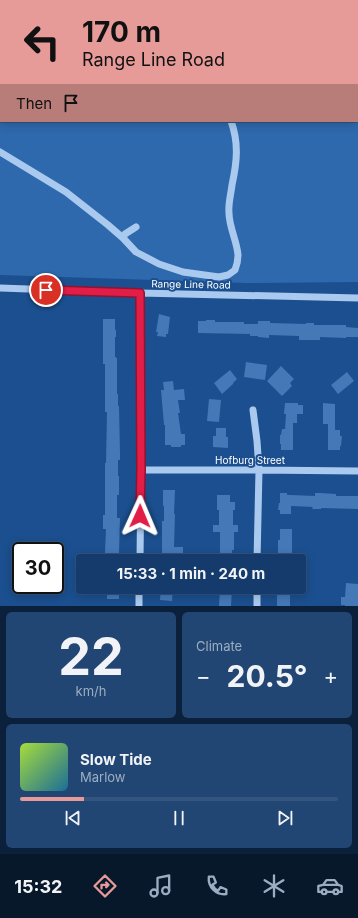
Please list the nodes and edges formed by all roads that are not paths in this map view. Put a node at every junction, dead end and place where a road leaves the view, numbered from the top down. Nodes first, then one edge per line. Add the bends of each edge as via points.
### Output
1 (231, 122) edge
2 (0, 152) edge
3 (136, 227) dead end
4 (122, 238) junction
5 (0, 288) edge
6 (140, 293) junction
7 (358, 298) edge
8 (253, 410) dead end
9 (141, 470) junction
10 (259, 470) junction
11 (358, 472) edge
12 (140, 554) edge
13 (257, 554) edge
14 (139, 594) edge
15 (257, 594) edge
16 (139, 606) edge
17 (257, 606) edge

1 - 4 street via 237,156 229,212 238,254 235,270 219,277 183,272 159,264 136,252
2 - 4 street via 66,192
3 - 4 street
5 - 6 street, Range Line Road
6 - 7 street, Range Line Road
6 - 9 street
8 - 10 street
9 - 10 street, Hofburg Street
9 - 12 street
10 - 11 street, Hofburg Street
10 - 13 street
14 - 16 street
15 - 17 street

